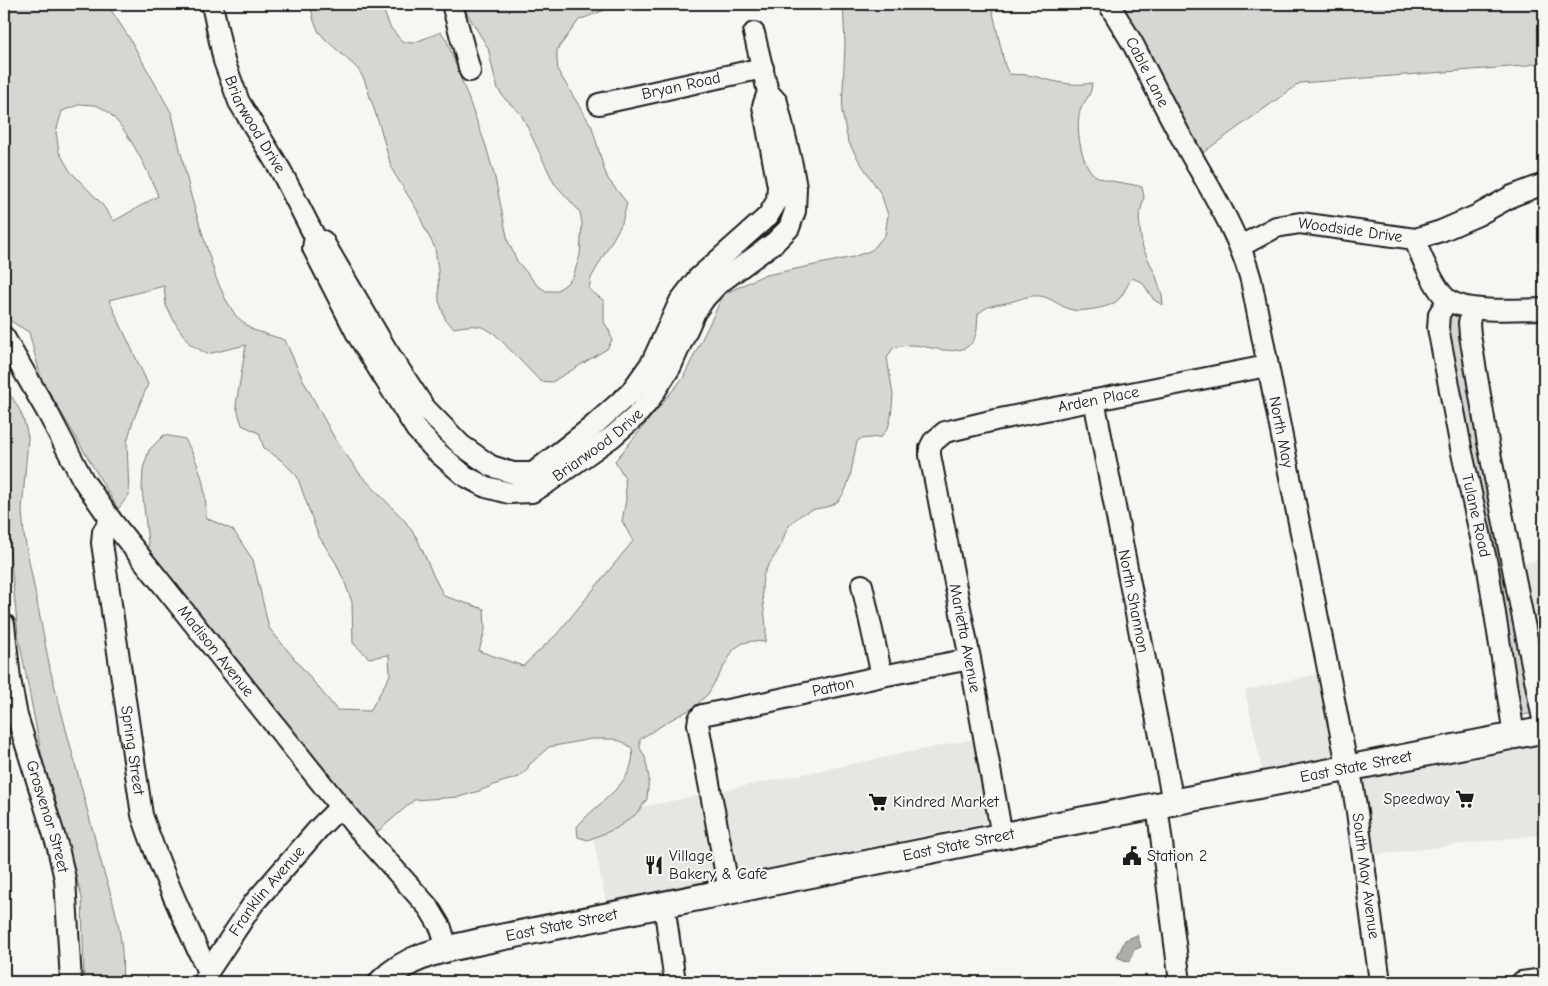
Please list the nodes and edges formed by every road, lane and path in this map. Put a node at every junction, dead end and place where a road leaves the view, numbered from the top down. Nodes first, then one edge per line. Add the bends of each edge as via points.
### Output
1 (212, 4) edge
2 (452, 4) edge
3 (1109, 4) edge
4 (754, 32) dead end
5 (762, 68) junction
6 (470, 71) dead end
7 (599, 104) dead end
8 (1168, 113) joint
9 (1544, 184) edge
10 (1415, 239) junction
11 (1241, 246) junction
12 (1448, 300) junction
13 (1472, 309) junction
14 (1544, 309) edge
15 (4, 337) edge
16 (1267, 366) junction
17 (1094, 400) junction
18 (933, 442) joint
19 (111, 520) junction
20 (862, 584) dead end
21 (4, 624) edge
22 (970, 659) junction
23 (882, 676) junction
24 (1544, 724) edge
25 (1544, 730) edge
26 (1514, 735) junction
27 (1349, 768) junction
28 (1165, 803) junction
29 (340, 807) junction
30 (1002, 836) junction
31 (729, 890) junction
32 (664, 904) junction
33 (447, 949) junction
34 (206, 977) edge
35 (1544, 979) edge
36 (71, 982) edge
37 (382, 982) edge
38 (675, 982) edge
39 (1180, 982) edge
40 (1380, 982) edge
41 (1522, 982) edge

1 - 5 street, Briarwood Drive via 224,61 239,102 281,171 315,237 313,248 358,336 416,430 436,452 465,476 486,487 509,493 532,492 547,483 636,416 672,366 695,312 705,298 789,228 796,211 792,164 777,102 768,92
2 - 6 street
3 - 8 street, Cable Lane
4 - 5 street, Briarwood Drive
5 - 7 street, Bryan Road
8 - 11 street, North May
9 - 10 street, Woodside Drive via 1441,231
10 - 11 street, Woodside Drive via 1300,223 1276,227
10 - 12 street via 1425,265
11 - 16 street, North May via 1251,280
12 - 13 street
12 - 26 street, Tulane Road via 1439,314 1438,328 1488,570
13 - 14 street
13 - 24 street, Tulane Road via 1470,335 1488,443
15 - 19 street, Madison Avenue via 83,480
16 - 17 street, Arden Place
16 - 27 street, North May
17 - 18 street, Arden Place via 944,432
17 - 28 street, North Shannon
18 - 22 street, Marietta Avenue via 930,455
19 - 29 street, Madison Avenue
19 - 34 street, Spring Street via 103,532 102,543 142,815
20 - 23 street
21 - 36 street, Grosvenor Street via 17,716 65,879
22 - 23 street, Patton
22 - 30 street, Marietta Avenue
23 - 31 street, Patton via 699,718
25 - 26 main road, East State Street
26 - 27 main road, East State Street
27 - 28 main road, East State Street
27 - 40 street, South May Avenue
28 - 30 main road, East State Street
28 - 39 street, North Shannon
29 - 33 street, Madison Avenue via 434,914
29 - 34 street, Franklin Avenue via 253,904
30 - 31 main road, East State Street
31 - 32 main road, East State Street
32 - 33 main road, East State Street
32 - 38 street
33 - 37 main road, East State Street via 407,962
35 - 41 street

